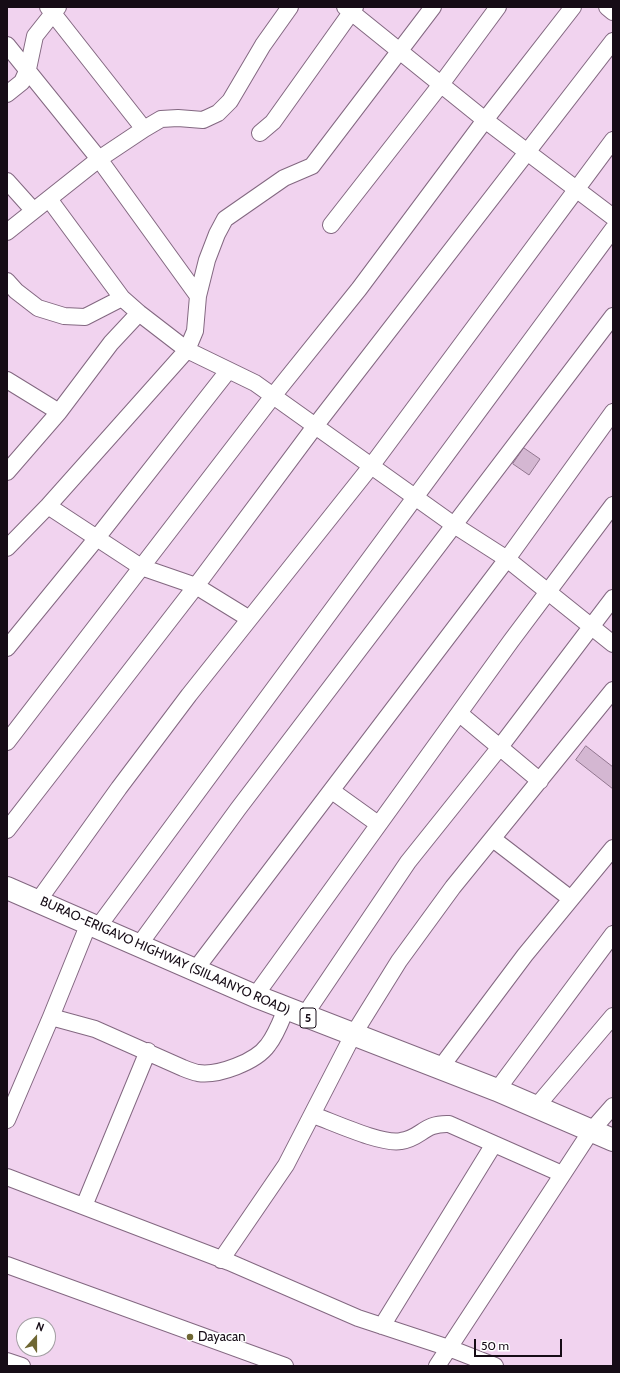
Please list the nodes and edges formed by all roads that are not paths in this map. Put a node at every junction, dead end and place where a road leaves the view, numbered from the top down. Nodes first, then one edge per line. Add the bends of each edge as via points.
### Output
1 (290, 7) edge
2 (433, 7) edge
3 (498, 7) edge
4 (573, 7) edge
5 (607, 7) edge
6 (351, 9) edge
7 (53, 10) edge
8 (613, 12) edge
9 (613, 41) edge
10 (7, 45) edge
11 (401, 51) junction
12 (28, 69) junction
13 (442, 83) junction
14 (7, 94) edge
15 (485, 120) junction
16 (144, 129) junction
17 (260, 132) dead end
18 (613, 140) edge
19 (528, 151) junction
20 (99, 159) junction
21 (7, 181) edge
22 (576, 189) junction
23 (49, 199) junction
24 (33, 210) junction
25 (613, 217) edge
26 (331, 224) dead end
27 (613, 230) edge
28 (7, 232) edge
29 (7, 281) edge
30 (198, 296) junction
31 (122, 298) junction
32 (139, 313) junction
33 (613, 316) edge
34 (187, 350) junction
35 (228, 371) junction
36 (7, 380) edge
37 (273, 396) junction
38 (59, 412) junction
39 (613, 412) edge
40 (316, 425) junction
41 (372, 465) junction
42 (7, 472) edge
43 (417, 498) junction
44 (613, 505) edge
45 (48, 506) junction
46 (454, 525) junction
47 (96, 539) junction
48 (7, 548) edge
49 (507, 559) junction
50 (141, 567) junction
51 (196, 586) junction
52 (548, 592) junction
53 (613, 598) edge
54 (248, 618) junction
55 (591, 627) junction
56 (613, 644) edge
57 (7, 648) edge
58 (613, 690) edge
59 (460, 714) junction
60 (7, 742) edge
61 (500, 748) junction
62 (540, 781) junction
63 (332, 791) junction
64 (378, 824) junction
65 (7, 830) edge
66 (492, 839) junction
67 (613, 848) edge
68 (7, 888) edge
69 (571, 899) junction
70 (38, 901) junction
71 (94, 925) junction
72 (613, 934) edge
73 (139, 945) junction
74 (195, 970) junction
75 (255, 996) junction
76 (295, 1013) junction
77 (613, 1016) edge
78 (51, 1018) junction
79 (353, 1034) junction
80 (148, 1051) junction
81 (441, 1068) junction
82 (497, 1090) junction
83 (613, 1106) edge
84 (536, 1107) junction
85 (313, 1115) junction
86 (7, 1120) edge
87 (591, 1131) junction
88 (613, 1140) edge
89 (494, 1144) junction
90 (562, 1174) junction
91 (7, 1178) edge
92 (84, 1206) junction
93 (221, 1260) junction
94 (7, 1265) edge
95 (382, 1326) junction
96 (449, 1348) junction
97 (7, 1361) edge
98 (22, 1366) edge
99 (285, 1366) edge
100 (437, 1366) edge
101 (495, 1366) edge

1 - 16 street via 263,45 230,101 218,113 203,120 162,119
2 - 11 street
3 - 13 street
4 - 15 street
5 - 8 street
6 - 11 street
6 - 17 street via 273,122
7 - 12 street via 35,36
7 - 16 street
9 - 19 street
10 - 12 street
11 - 13 street
11 - 30 street via 312,166 284,178 226,219 216,234
12 - 14 street via 22,82
12 - 20 street
13 - 15 street
13 - 26 street
15 - 19 street
15 - 37 street via 359,289
16 - 20 street
18 - 22 street
19 - 22 street
19 - 40 street
20 - 23 street
20 - 30 street
21 - 24 street
22 - 25 street
22 - 41 street
23 - 24 street
23 - 31 street
24 - 28 street
27 - 43 street
29 - 31 street via 38,308 64,316 85,317
30 - 34 street via 195,331
31 - 32 street
32 - 34 street
32 - 38 street via 111,343
33 - 46 street
34 - 35 street
34 - 45 street
35 - 37 street via 255,383
35 - 47 street
36 - 38 street
37 - 40 street
37 - 50 street
38 - 42 street
39 - 49 street
40 - 41 street
40 - 51 street
41 - 43 street
41 - 54 street
43 - 46 street
43 - 71 street
44 - 52 street
45 - 47 street
45 - 48 street
46 - 49 street
46 - 73 street via 238,809
47 - 50 street
47 - 57 street
49 - 52 street
49 - 63 street
50 - 51 street
50 - 60 street
51 - 54 street
51 - 65 street
52 - 55 street
52 - 59 street
53 - 55 street
54 - 70 street via 124,781
55 - 56 street
55 - 61 street
58 - 62 street
59 - 61 street
59 - 64 street
61 - 62 street
61 - 76 street via 408,862
62 - 66 street
63 - 64 street
63 - 74 street
64 - 75 street
66 - 69 street
66 - 79 street via 453,887 404,955
67 - 69 street
68 - 70 highway, BURAO-ERIGAVO HIGHWAY (SIILAANYO ROAD) / 5
69 - 81 street via 525,955
70 - 71 highway, BURAO-ERIGAVO HIGHWAY (SIILAANYO ROAD) / 5
71 - 73 highway, BURAO-ERIGAVO HIGHWAY (SIILAANYO ROAD) / 5
71 - 78 street
72 - 82 street
73 - 74 highway, BURAO-ERIGAVO HIGHWAY (SIILAANYO ROAD) / 5
74 - 75 highway, BURAO-ERIGAVO HIGHWAY (SIILAANYO ROAD) / 5
75 - 76 highway, BURAO-ERIGAVO HIGHWAY (SIILAANYO ROAD) / 5
76 - 79 highway, BURAO-ERIGAVO HIGHWAY (SIILAANYO ROAD) / 5
76 - 80 street via 268,1046 233,1068 198,1073
77 - 84 street
78 - 80 street via 95,1028
78 - 86 street
79 - 81 highway, BURAO-ERIGAVO HIGHWAY (SIILAANYO ROAD) / 5
79 - 85 street
80 - 92 street
81 - 82 highway, BURAO-ERIGAVO HIGHWAY (SIILAANYO ROAD) / 5
82 - 84 highway, BURAO-ERIGAVO HIGHWAY (SIILAANYO ROAD) / 5
83 - 87 street
84 - 87 highway, BURAO-ERIGAVO HIGHWAY (SIILAANYO ROAD) / 5
85 - 89 street via 389,1142 410,1139 436,1124 448,1124
85 - 93 street via 286,1165
87 - 88 highway, BURAO-ERIGAVO HIGHWAY (SIILAANYO ROAD) / 5
87 - 90 street
89 - 90 street
89 - 95 street
90 - 96 street
91 - 92 street
92 - 93 street
93 - 95 street
94 - 99 street
95 - 96 street
96 - 100 street
96 - 101 street
97 - 98 street

